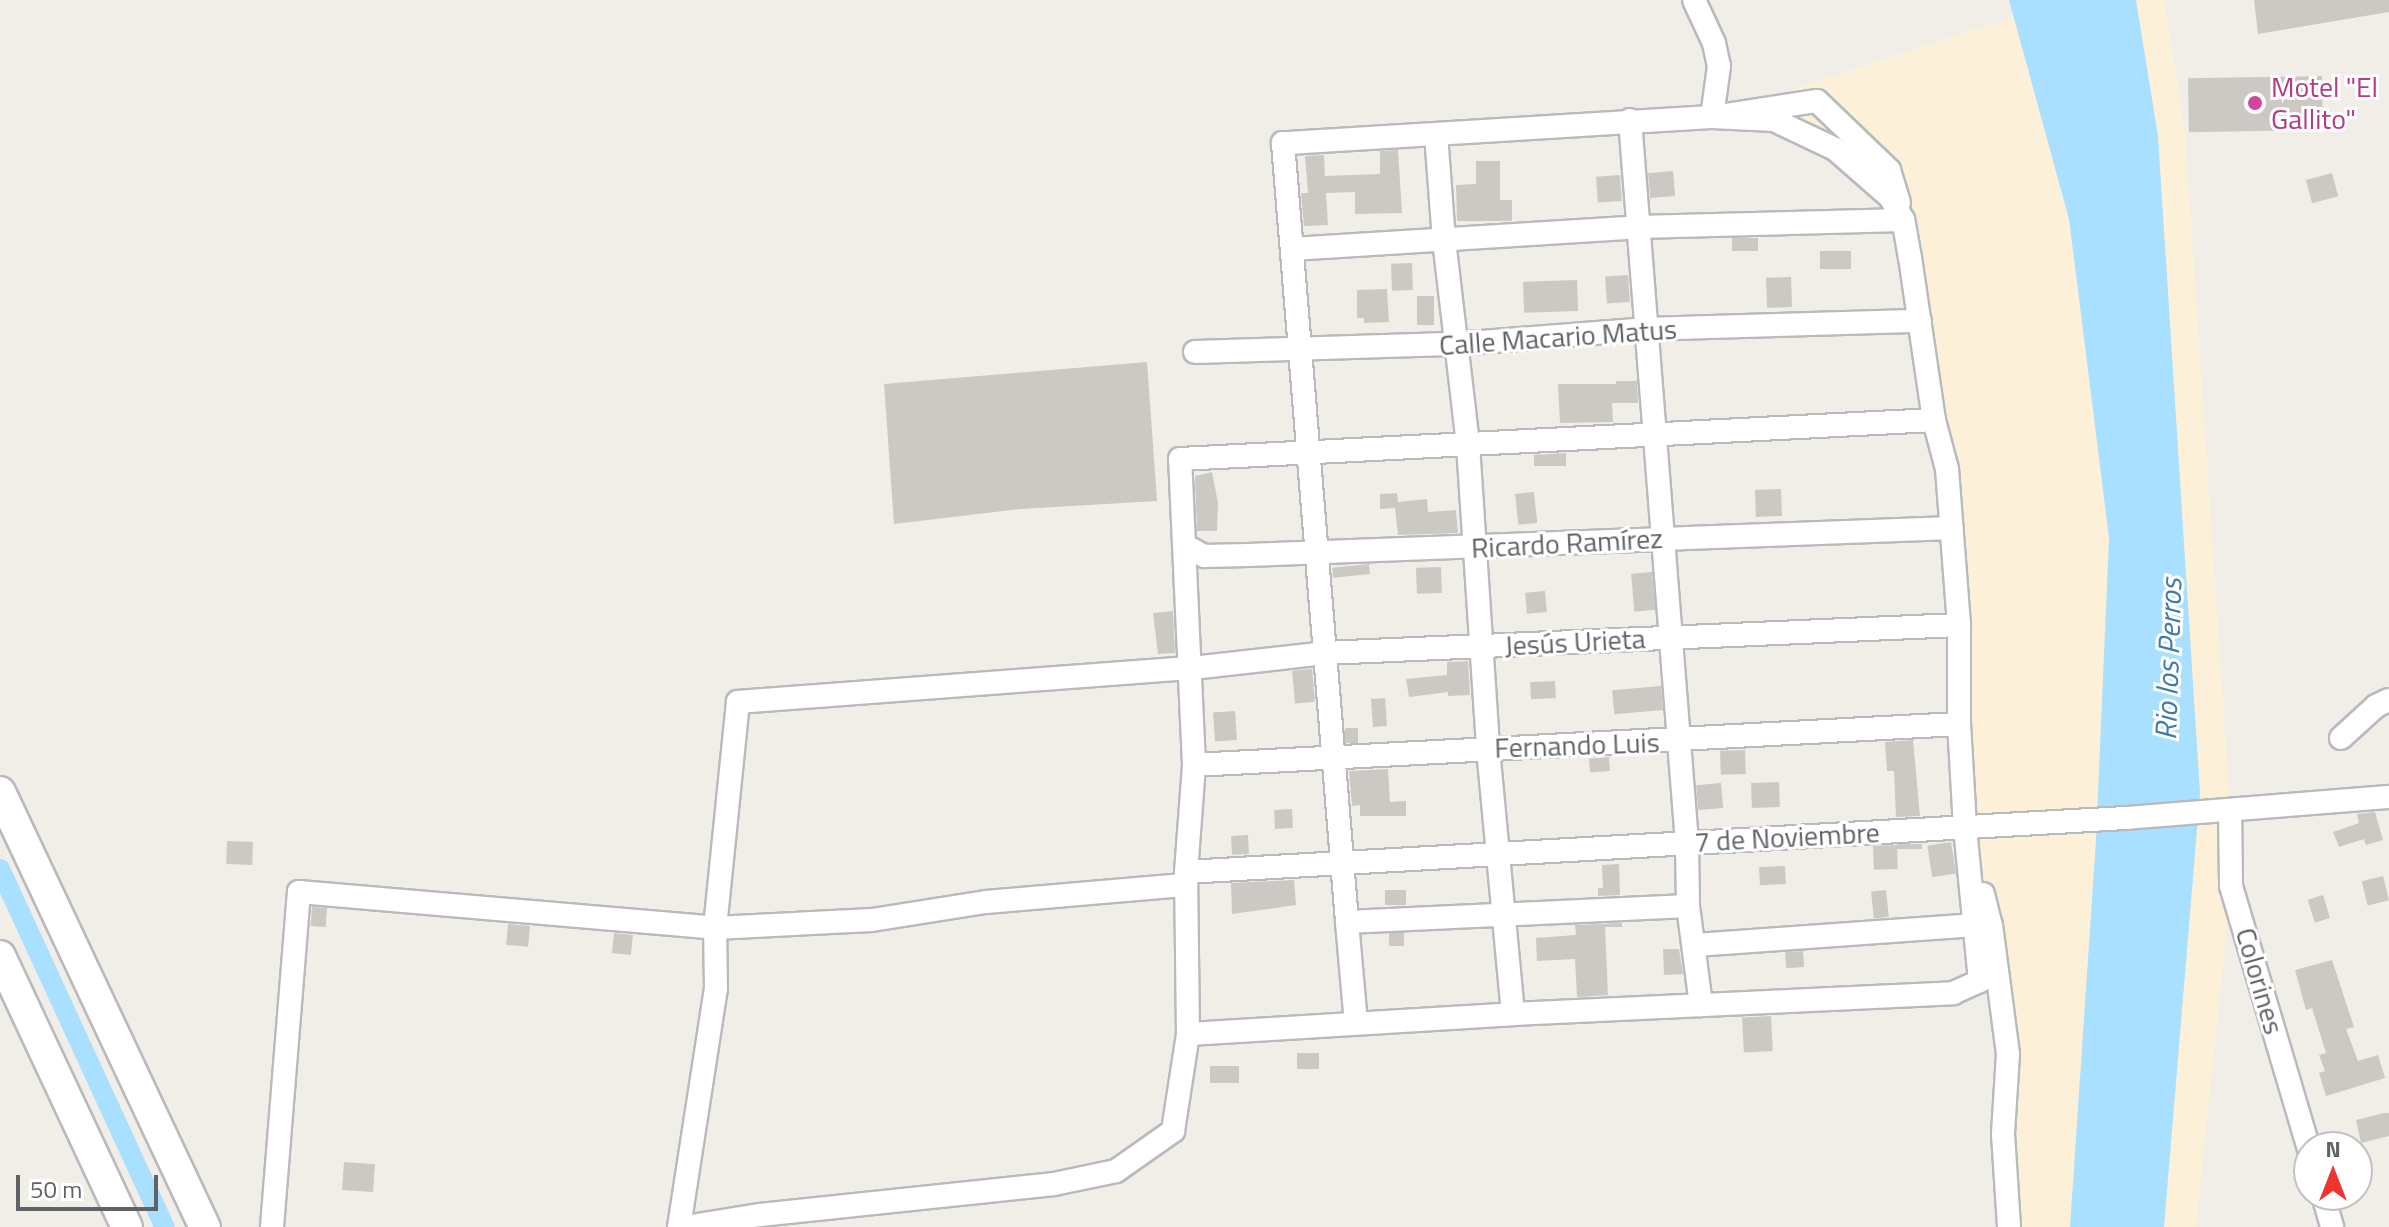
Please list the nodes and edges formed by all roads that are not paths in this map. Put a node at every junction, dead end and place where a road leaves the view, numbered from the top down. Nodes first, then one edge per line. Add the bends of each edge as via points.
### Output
1 (1694, 0) edge
2 (1712, 117) junction
3 (1630, 120) junction
4 (1436, 134) junction
5 (1903, 220) junction
6 (1638, 227) junction
7 (1444, 240) junction
8 (1292, 249) junction
9 (1920, 321) junction
10 (1645, 329) junction
11 (1456, 344) junction
12 (1300, 350) junction
13 (1195, 352) dead end
14 (1934, 420) junction
15 (1656, 436) junction
16 (1468, 445) junction
17 (1308, 451) junction
18 (1951, 528) junction
19 (1663, 538) junction
20 (1186, 546) junction
21 (1474, 549) junction
22 (1317, 553) junction
23 (1959, 625) junction
24 (1668, 636) junction
25 (1481, 647) junction
26 (1325, 653) junction
27 (1192, 668) junction
28 (2389, 700) edge
29 (1959, 724) junction
30 (2341, 738) dead end
31 (1679, 741) junction
32 (1488, 749) junction
33 (1333, 758) junction
34 (1194, 765) junction
35 (0, 792) edge
36 (2389, 797) edge
37 (2236, 810) junction
38 (1965, 827) junction
39 (1687, 842) junction
40 (1497, 854) junction
41 (1342, 863) junction
42 (1186, 878) junction
43 (1688, 906) junction
44 (1505, 916) junction
45 (1347, 922) junction
46 (1975, 925) junction
47 (715, 928) junction
48 (1696, 945) junction
49 (0, 956) edge
50 (1701, 1005) junction
51 (1513, 1014) junction
52 (1356, 1023) junction
53 (1188, 1034) junction
54 (2304, 1131) edge
55 (127, 1227) edge
56 (205, 1227) edge
57 (272, 1227) edge
58 (682, 1227) edge
59 (2009, 1227) edge

1 - 2 street via 1719,66
2 - 3 street
2 - 5 street via 1774,120 1835,149 1891,198
2 - 5 street via 1817,101 1889,170
3 - 4 street
3 - 6 street
4 - 7 street
4 - 8 street via 1283,143
5 - 6 street
5 - 9 street
6 - 7 street
6 - 10 street
7 - 8 street
7 - 11 street
8 - 12 street
9 - 10 street, Calle Macario Matus
9 - 14 street
10 - 11 street, Calle Macario Matus
10 - 15 street
11 - 12 street, Calle Macario Matus
11 - 16 street
12 - 13 street, Calle Macario Matus
12 - 17 street
14 - 15 street
14 - 18 street via 1947,469
15 - 16 street
15 - 19 street
16 - 17 street
16 - 21 street
17 - 20 street via 1180,459
17 - 22 street
18 - 19 street, Ricardo Ramírez
18 - 23 street
19 - 21 street, Ricardo Ramírez
19 - 24 street
20 - 22 street, Ricardo Ramírez via 1204,556
20 - 27 street
21 - 22 street, Ricardo Ramírez
21 - 25 street
22 - 26 street
23 - 24 street, Jesús Urieta
23 - 29 street
24 - 25 street, Jesús Urieta
24 - 31 street
25 - 26 street, Jesús Urieta
25 - 32 street
26 - 27 street, Jesús Urieta
26 - 33 street
27 - 34 street
27 - 47 street, Jesús Urieta via 738,702
28 - 30 street
29 - 31 street, Fernando Luis
29 - 38 street
31 - 32 street, Fernando Luis
31 - 39 street
32 - 33 street, Fernando Luis
32 - 40 street
33 - 34 street, Fernando Luis
33 - 41 street
34 - 42 street
35 - 56 street
36 - 37 street, 7 de Noviembre
37 - 38 street, 7 de Noviembre
37 - 54 street, Colorines via 2231,886
38 - 39 street, 7 de Noviembre
38 - 46 street
38 - 59 street via 1991,925 2008,1054 2003,1134
39 - 40 street, 7 de Noviembre
39 - 43 street
40 - 41 street, 7 de Noviembre
40 - 44 street
41 - 42 street, 7 de Noviembre
41 - 45 street
42 - 47 street, 7 de Noviembre via 872,920
42 - 53 street
43 - 44 street
43 - 48 street
44 - 45 street
44 - 51 street
45 - 52 street
46 - 48 street
46 - 50 street via 1980,981 1953,993
47 - 57 street, 7 de Noviembre via 299,892
47 - 58 street via 716,989
48 - 50 street
49 - 55 street
50 - 51 street
51 - 52 street
52 - 53 street
53 - 58 street via 1173,1131 1116,1171 1054,1184

